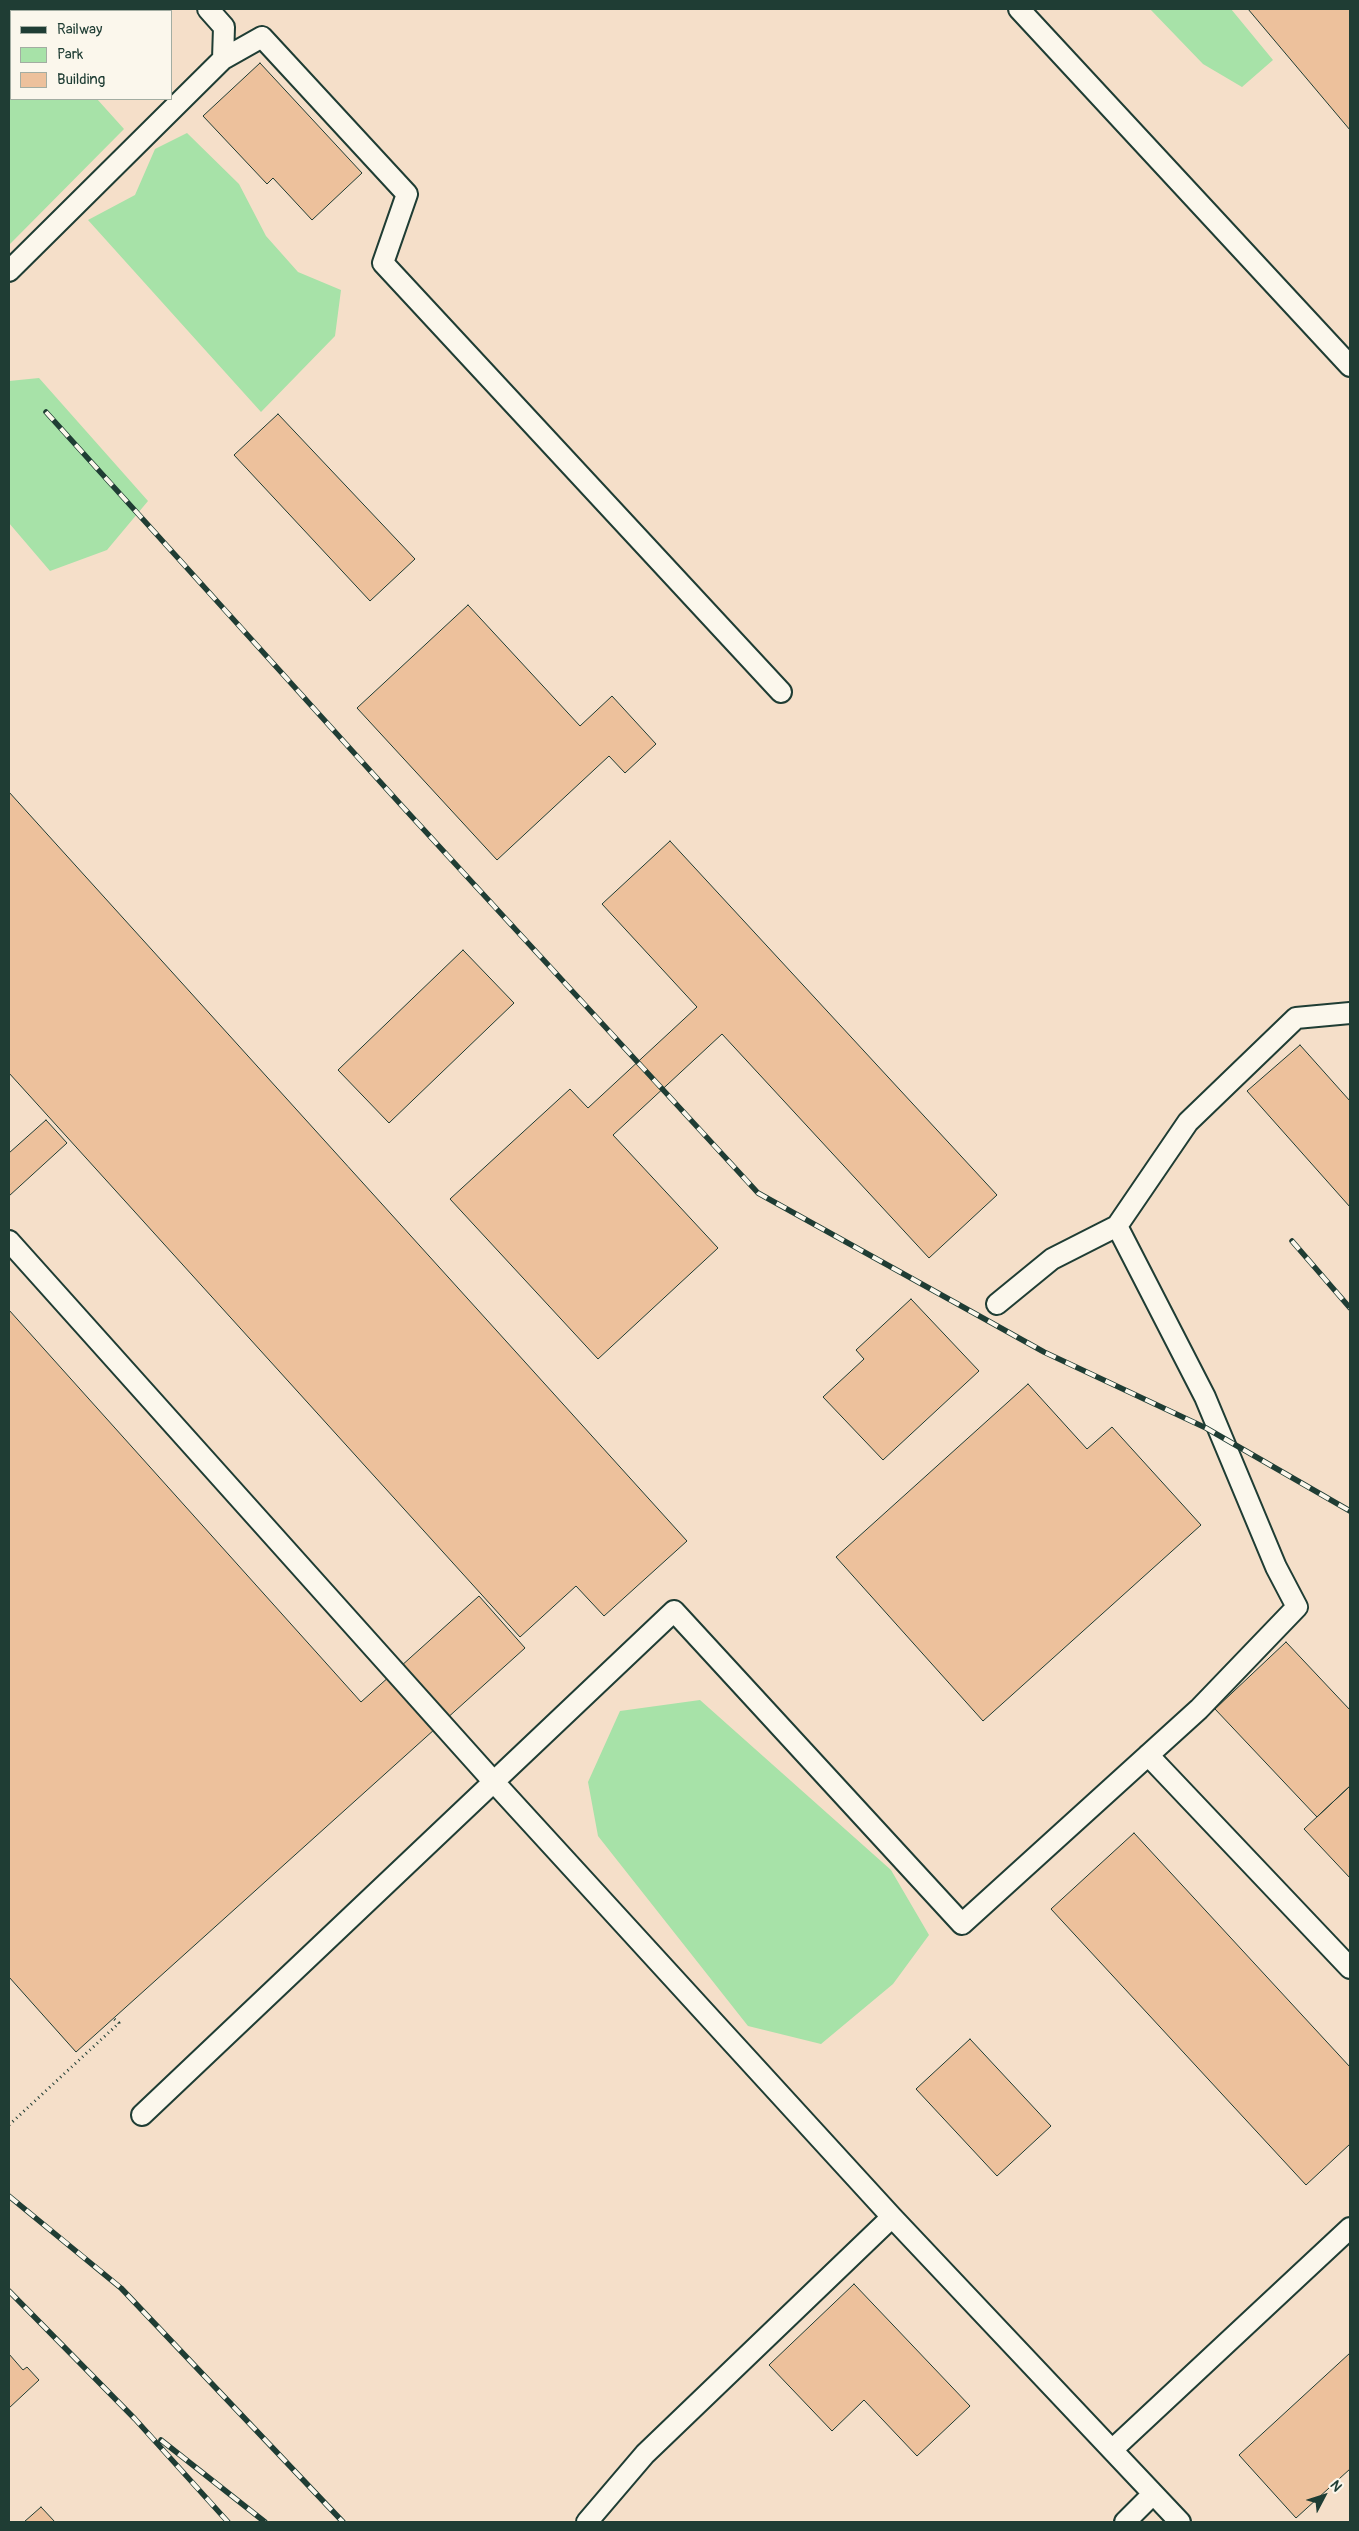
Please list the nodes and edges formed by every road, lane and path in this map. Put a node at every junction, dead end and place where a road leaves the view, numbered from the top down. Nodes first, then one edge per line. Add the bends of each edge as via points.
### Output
1 (208, 9) edge
2 (1019, 9) edge
3 (223, 58) junction
4 (9, 271) edge
5 (1350, 363) edge
6 (781, 692) dead end
7 (1350, 1013) edge
8 (1117, 1226) junction
9 (9, 1241) edge
10 (998, 1304) dead end
11 (1148, 1755) junction
12 (493, 1781) junction
13 (1350, 1968) edge
14 (113, 2018) dead end
15 (142, 2115) dead end
16 (9, 2126) edge
17 (892, 2217) junction
18 (1350, 2228) edge
19 (1112, 2450) junction
20 (1153, 2494) junction
21 (587, 2522) edge
22 (1124, 2522) edge
23 (1180, 2522) edge

1 - 3 lane via 224,27
2 - 5 lane
3 - 4 lane
3 - 6 lane via 262,37 407,194 383,263
7 - 8 lane via 1296,1018 1188,1122
8 - 10 lane via 1052,1259
8 - 11 lane via 1205,1397 1276,1567 1297,1607 1198,1709
9 - 12 lane
11 - 12 lane via 962,1924 674,1611
11 - 13 lane
12 - 15 lane
12 - 17 lane
14 - 16 path via 119,2023
17 - 19 lane
17 - 21 lane via 646,2454
18 - 19 lane
19 - 20 lane
20 - 22 lane
20 - 23 lane

